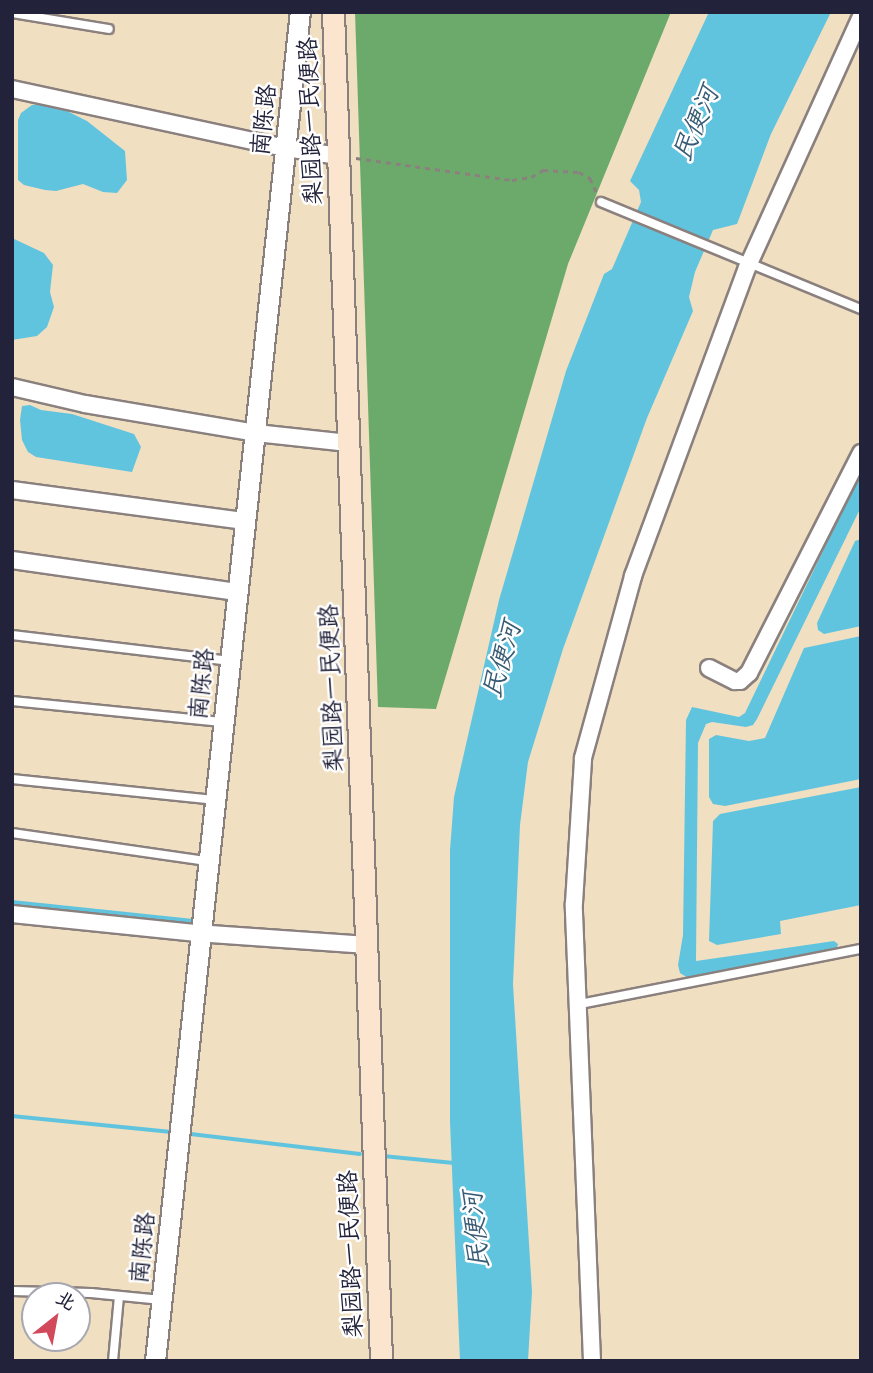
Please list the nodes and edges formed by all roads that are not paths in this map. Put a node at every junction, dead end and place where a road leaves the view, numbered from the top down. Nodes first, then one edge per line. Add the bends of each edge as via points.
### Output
1 (300, 12) edge
2 (333, 12) edge
3 (12, 13) edge
4 (861, 17) edge
5 (109, 29) dead end
6 (12, 89) edge
7 (280, 146) junction
8 (338, 156) junction
9 (601, 202) road end
10 (749, 264) junction
11 (861, 309) edge
12 (12, 387) edge
13 (249, 432) junction
14 (348, 443) junction
15 (861, 453) edge
16 (14, 488) edge
17 (239, 521) junction
18 (12, 560) edge
19 (231, 591) junction
20 (12, 635) edge
21 (224, 661) junction
22 (709, 668) dead end
23 (12, 701) edge
24 (217, 722) junction
25 (12, 779) edge
26 (209, 799) junction
27 (12, 833) edge
28 (203, 860) junction
29 (12, 914) edge
30 (195, 933) junction
31 (367, 945) junction
32 (861, 949) edge
33 (580, 1004) junction
34 (12, 1291) edge
35 (120, 1296) junction
36 (155, 1299) junction
37 (113, 1361) edge
38 (155, 1361) edge
39 (381, 1361) edge
40 (592, 1361) edge

1 - 7 street, 南陈路
2 - 8 main road, 梨园路一民便路
3 - 5 lane
4 - 10 street
6 - 7 street
7 - 8 street
7 - 13 street, 南陈路
8 - 14 main road, 梨园路一民便路
9 - 10 lane
10 - 11 lane
10 - 33 street via 633,576 583,758 574,904
12 - 13 street
13 - 14 street
13 - 17 street, 南陈路
14 - 31 main road, 梨园路一民便路
15 - 22 street via 749,673 735,681
16 - 17 street
17 - 19 street, 南陈路
18 - 19 street
19 - 21 street, 南陈路
20 - 21 lane
21 - 24 street, 南陈路
23 - 24 lane
24 - 26 street, 南陈路
25 - 26 lane
26 - 28 street, 南陈路
27 - 28 lane
28 - 30 street, 南陈路
29 - 30 street
30 - 31 street
30 - 36 street, 南陈路
31 - 39 main road, 梨园路一民便路
32 - 33 lane
33 - 40 street
34 - 35 lane
35 - 36 lane
35 - 37 lane
36 - 38 street, 南陈路

